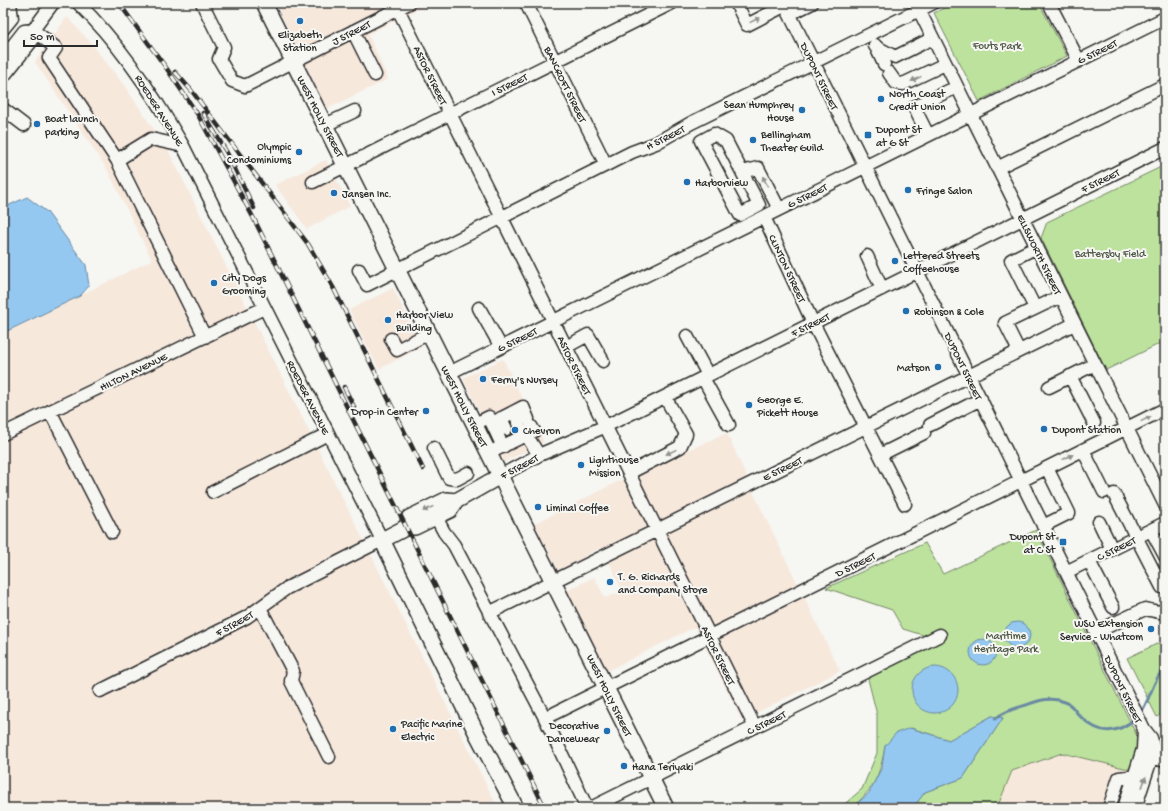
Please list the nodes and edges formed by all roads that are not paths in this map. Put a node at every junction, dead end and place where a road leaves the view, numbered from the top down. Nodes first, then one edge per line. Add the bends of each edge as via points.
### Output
1 (10, 3) edge
2 (53, 3) edge
3 (78, 3) edge
4 (202, 3) edge
5 (264, 3) edge
6 (409, 3) edge
7 (526, 3) edge
8 (672, 3) edge
9 (736, 3) edge
10 (812, 3) edge
11 (933, 3) edge
12 (1049, 3) edge
13 (397, 6) edge
14 (917, 7) edge
15 (787, 8) edge
16 (1165, 18) edge
17 (3, 29) edge
18 (33, 30) junction
19 (353, 31) junction
20 (869, 35) junction
21 (933, 38) junction
22 (875, 46) junction
23 (3, 58) edge
24 (1079, 60) junction
25 (294, 61) junction
26 (555, 61) junction
27 (814, 62) junction
28 (945, 64) junction
29 (375, 75) dead end
30 (3, 77) edge
31 (1165, 85) edge
32 (957, 87) junction
33 (3, 109) edge
34 (354, 111) dead end
35 (450, 114) junction
36 (970, 114) junction
37 (691, 123) junction
38 (325, 125) junction
39 (24, 126) dead end
40 (928, 135) junction
41 (701, 141) junction
42 (183, 146) junction
43 (1165, 148) edge
44 (117, 160) junction
45 (606, 165) junction
46 (346, 166) junction
47 (865, 166) junction
48 (997, 168) junction
49 (742, 172) junction
50 (314, 182) dead end
51 (753, 208) junction
52 (779, 209) junction
53 (502, 217) junction
54 (762, 218) junction
55 (1022, 219) junction
56 (1036, 247) junction
57 (867, 256) dead end
58 (397, 269) junction
59 (359, 270) dead end
60 (917, 271) junction
61 (882, 289) junction
62 (1061, 296) junction
63 (264, 308) junction
64 (479, 308) dead end
65 (1035, 308) junction
66 (554, 321) junction
67 (813, 323) junction
68 (1074, 324) junction
69 (429, 333) junction
70 (205, 336) junction
71 (687, 336) dead end
72 (391, 339) dead end
73 (501, 347) junction
74 (566, 347) junction
75 (1019, 351) junction
76 (603, 361) dead end
77 (1095, 364) junction
78 (449, 373) junction
79 (705, 376) junction
80 (969, 376) junction
81 (1070, 376) junction
82 (1049, 387) dead end
83 (665, 397) junction
84 (981, 400) junction
85 (1165, 409) edge
86 (50, 411) junction
87 (474, 424) junction
88 (1094, 424) dead end
89 (729, 425) dead end
90 (606, 426) junction
91 (526, 427) junction
92 (866, 427) junction
93 (1127, 428) junction
94 (504, 433) junction
95 (3, 434) edge
96 (328, 434) junction
97 (434, 448) dead end
98 (1083, 450) junction
99 (489, 453) junction
100 (539, 455) junction
101 (880, 455) junction
102 (1047, 468) junction
103 (468, 473) dead end
104 (629, 473) junction
105 (500, 476) junction
106 (457, 479) junction
107 (1021, 481) junction
108 (214, 492) dead end
109 (460, 498) junction
110 (904, 504) dead end
111 (1165, 506) edge
112 (436, 517) junction
113 (1099, 522) dead end
114 (1165, 523) edge
115 (1043, 526) junction
116 (407, 527) junction
117 (657, 530) junction
118 (1151, 530) junction
119 (112, 532) dead end
120 (1137, 537) junction
121 (382, 540) junction
122 (1112, 549) junction
123 (1165, 556) edge
124 (1089, 561) junction
125 (1066, 572) junction
126 (553, 581) junction
127 (1165, 586) edge
128 (1113, 607) dead end
129 (260, 608) junction
130 (1165, 609) edge
131 (489, 613) junction
132 (1096, 632) junction
133 (940, 635) dead end
134 (710, 636) junction
135 (606, 688) junction
136 (100, 690) dead end
137 (545, 718) junction
138 (755, 727) junction
139 (1147, 756) junction
140 (329, 757) dead end
141 (1165, 761) edge
142 (1135, 776) junction
143 (651, 778) junction
144 (516, 808) edge
145 (587, 808) edge
146 (591, 808) edge
147 (666, 808) edge
148 (1109, 808) edge
149 (1124, 808) edge
150 (1135, 808) edge

1 - 17 street via 12,18
2 - 18 street
3 - 42 street, ROEDER AVENUE via 131,65
4 - 25 street, J STREET via 224,47 219,58 232,81 245,86
5 - 25 main road, WEST HOLLY STREET
6 - 13 street, J STREET
7 - 26 street, BANCROFT STREET
8 - 26 street, I STREET
9 -> 15 street via 746,25
10 - 15 street
11 - 14 street, H STREET
12 - 24 street
13 - 19 street, J STREET
13 - 35 street, ASTOR STREET
14 - 20 street, H STREET
14 - 21 street, ELLSWORTH STREET
15 - 27 street, DUPONT STREET
16 - 24 street, G STREET
18 - 23 street via 24,31
18 - 30 street via 34,38
18 - 44 street via 56,48 49,58
19 - 25 street, J STREET
19 - 29 street
20 - 22 street
20 - 27 street, H STREET
21 - 22 street via 894,57
21 - 28 street, ELLSWORTH STREET
28 -> 22 street via 903,84 896,83
24 - 36 street, G STREET
25 - 38 main road, WEST HOLLY STREET
26 - 35 street, I STREET
26 - 45 street, BANCROFT STREET
27 - 37 street, H STREET
27 - 47 street, DUPONT STREET
28 - 32 street, ELLSWORTH STREET
31 - 48 street
32 - 36 street, ELLSWORTH STREET
32 - 40 street via 914,107
33 - 39 street
34 - 38 street
35 - 46 street, I STREET
35 - 53 street, ASTOR STREET
36 - 40 street, G STREET
36 - 48 street, ELLSWORTH STREET
37 - 41 street
37 - 45 street, H STREET via 656,143
38 - 46 main road, WEST HOLLY STREET
40 - 47 street, G STREET
41 - 49 street via 714,134 726,141
41 - 51 street via 740,215
42 - 44 street via 151,139
42 - 63 street, ROEDER AVENUE
43 - 55 street, F STREET
44 - 70 street
45 - 53 street, H STREET
46 - 50 street, I STREET
46 - 58 main road, WEST HOLLY STREET
47 - 52 street, G STREET
47 - 60 street, DUPONT STREET
48 - 55 street, ELLSWORTH STREET
49 - 51 street via 759,204
52 -> 49 street via 758,168
51 - 54 street, CLINTON STREET
52 - 54 street, G STREET
53 - 58 street, H STREET
53 - 66 street, ASTOR STREET
54 - 66 street, G STREET
54 - 67 street, CLINTON STREET
55 - 56 street, ELLSWORTH STREET
55 - 60 street, F STREET
56 - 62 street, ELLSWORTH STREET
56 - 65 street via 1011,260
57 - 61 street
58 - 59 street, H STREET via 367,285
58 - 69 main road, WEST HOLLY STREET
60 - 61 street, F STREET
60 - 80 street, DUPONT STREET
61 - 67 street, F STREET
62 - 65 street
62 - 68 street, ELLSWORTH STREET
63 - 70 street, HILTON AVENUE
63 - 96 street, ROEDER AVENUE
64 - 73 street
65 - 75 street via 1005,323
66 - 73 street, G STREET
66 - 74 street, ASTOR STREET
67 - 79 street, F STREET
67 - 92 street, CLINTON STREET
68 - 75 street, E STREET
68 - 77 street, ELLSWORTH STREET
69 - 72 street via 397,350
69 - 78 main road, WEST HOLLY STREET
70 - 86 street, HILTON AVENUE
71 - 79 street
73 - 78 street, G STREET
74 - 76 street via 588,335
74 - 90 street, ASTOR STREET
75 - 80 street, E STREET
77 - 81 street
77 - 93 street, ELLSWORTH STREET
78 - 87 main road, WEST HOLLY STREET
79 - 83 street, F STREET
79 - 89 street
80 - 84 street, DUPONT STREET
80 - 92 street, E STREET
81 - 82 street
81 - 88 street
83 - 90 street, F STREET
83 -> 104 street via 686,434 680,447
84 - 101 street
84 - 107 street, DUPONT STREET
93 -> 85 street, D STREET
86 - 95 street, HILTON AVENUE
86 - 119 street
87 - 94 street via 489,417
87 - 99 main road, WEST HOLLY STREET
90 - 100 street, F STREET
90 - 104 street, ASTOR STREET
91 - 94 street
91 - 94 street via 523,407 514,412
91 - 100 street
92 - 101 street, CLINTON STREET
92 - 117 street, E STREET
93 - 98 street, D STREET
93 - 111 street, ELLSWORTH STREET
94 - 99 street
96 - 108 street
96 - 121 street, ROEDER AVENUE
97 - 106 street via 449,478
102 -> 98 street, D STREET
98 - 120 street
99 - 105 main road, WEST HOLLY STREET
100 - 105 street, F STREET
101 - 110 street, CLINTON STREET
102 - 107 street, D STREET
102 - 115 street via 1069,513
103 - 106 street
104 - 117 street, ASTOR STREET
105 - 109 main road, F STREET
105 - 126 main road, WEST HOLLY STREET
106 - 109 street
107 - 115 street, DUPONT STREET
107 - 134 street, D STREET
109 - 112 main road, F STREET via 450,510
109 -> 116 main road, F STREET via 446,500 409,518
112 - 116 main road, F STREET via 415,527
112 - 131 street via 454,545
113 - 122 street
114 - 118 street, C STREET
115 - 125 street, DUPONT STREET
116 - 121 main road, F STREET
117 - 126 street, E STREET
117 - 134 street, ASTOR STREET
118 - 120 street, C STREET
118 - 123 street
120 - 122 street, C STREET
120 - 127 street via 1162,587
121 - 129 street, F STREET via 287,588
121 - 144 main road, ROEDER AVENUE
122 - 124 street, C STREET
124 - 125 street, C STREET
124 - 128 street
125 - 132 street, DUPONT STREET
126 - 131 street, E STREET
126 - 135 main road, WEST HOLLY STREET
129 - 136 street, F STREET via 247,617
129 - 140 street via 293,671 291,681
130 - 132 street via 1158,612 1145,609
131 - 137 street
132 - 139 street, DUPONT STREET via 1144,729
133 - 138 street, C STREET
134 - 135 street, D STREET
134 - 138 street, ASTOR STREET
135 - 137 street, D STREET
135 - 143 main road, WEST HOLLY STREET
137 - 145 street
138 - 143 street, C STREET
139 - 141 street
139 - 142 street
150 -> 139 street
142 - 148 street via 1119,778
142 - 149 street
143 - 146 street, C STREET
143 - 147 main road, WEST HOLLY STREET

